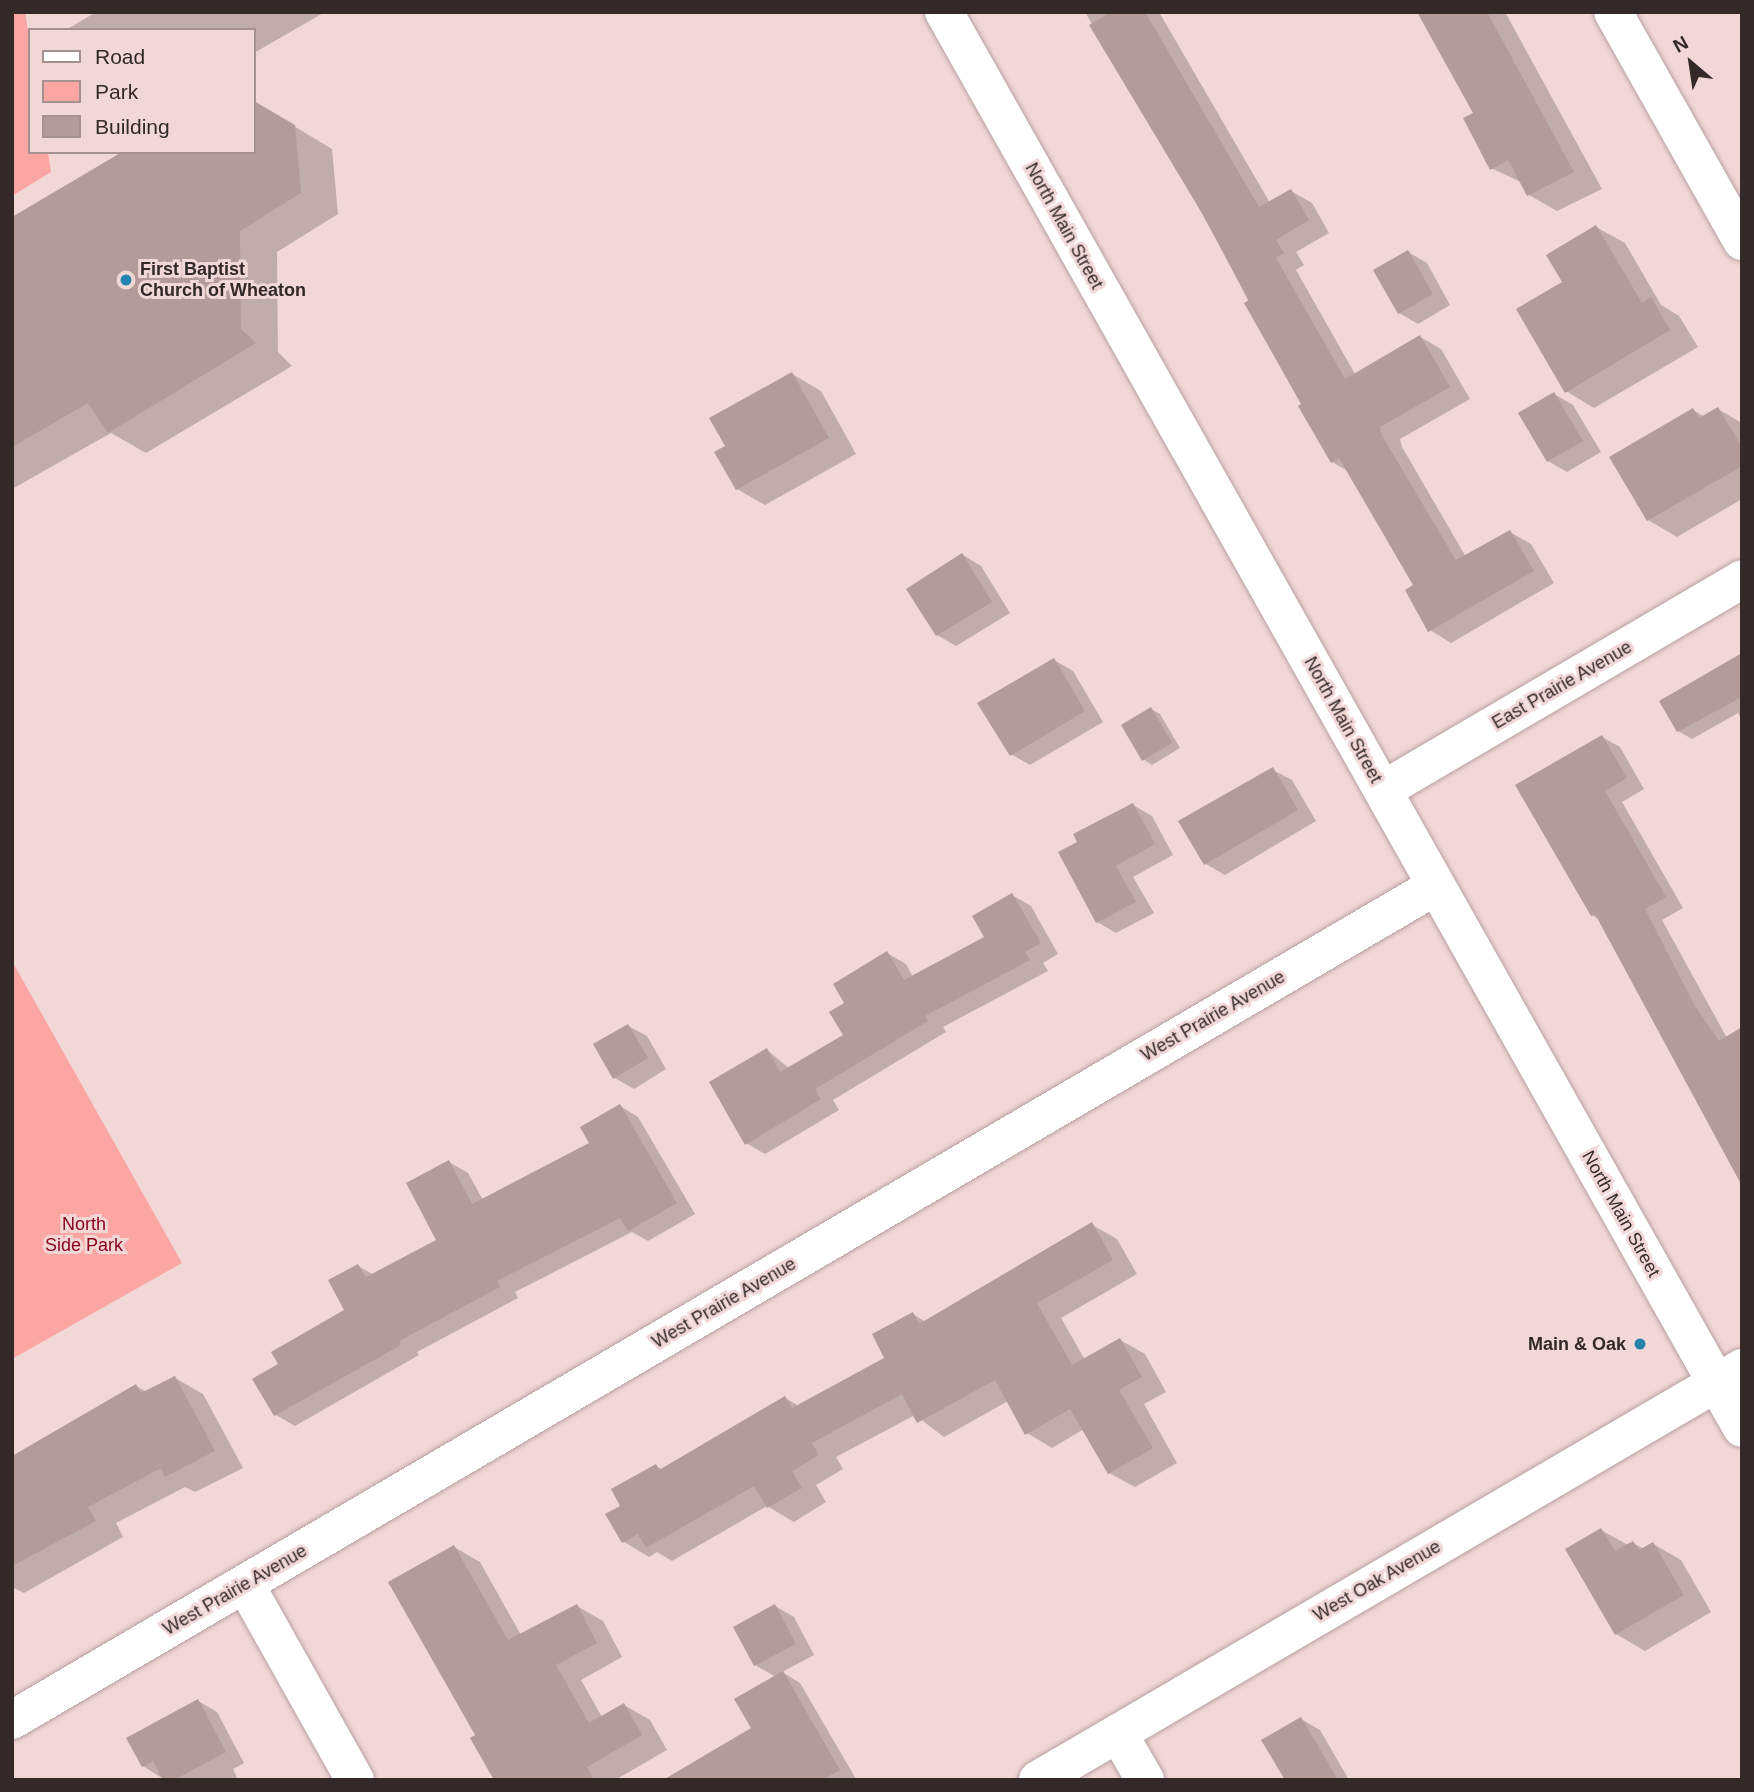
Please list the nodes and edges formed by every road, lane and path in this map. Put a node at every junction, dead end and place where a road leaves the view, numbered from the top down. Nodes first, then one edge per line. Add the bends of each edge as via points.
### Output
1 (944, 12) edge
2 (1613, 12) edge
3 (1742, 241) edge
4 (1742, 579) edge
5 (1383, 790) junction
6 (1436, 886) junction
7 (1729, 1375) edge
8 (1742, 1428) edge
9 (245, 1584) junction
10 (12, 1720) edge
11 (1118, 1733) junction
12 (355, 1780) edge
13 (1038, 1780) edge
14 (1145, 1780) edge

1 - 5 street, North Main Street
2 - 3 street
4 - 5 street, East Prairie Avenue
5 - 6 street, North Main Street
6 - 7 street, North Main Street
6 - 9 street, West Prairie Avenue
7 - 8 street, North Main Street
7 - 11 street, West Oak Avenue
9 - 10 street, West Prairie Avenue
9 - 12 street
11 - 13 street, West Oak Avenue
11 - 14 street

